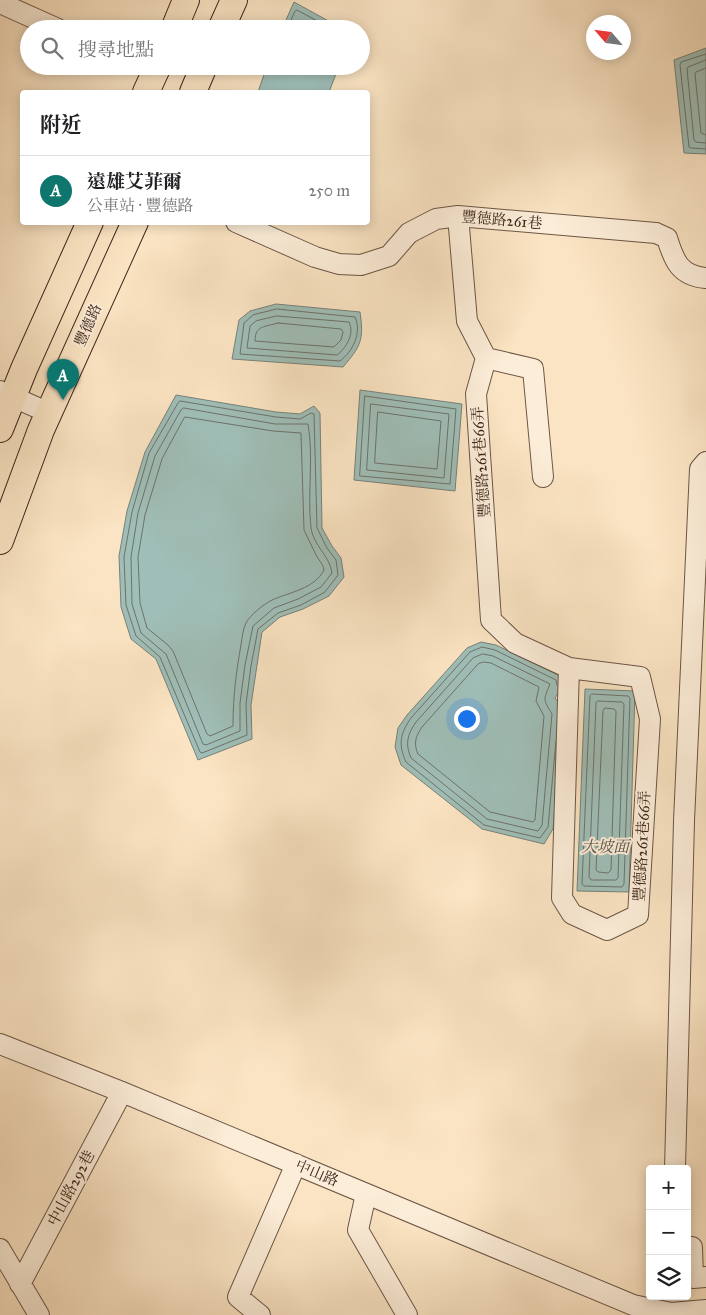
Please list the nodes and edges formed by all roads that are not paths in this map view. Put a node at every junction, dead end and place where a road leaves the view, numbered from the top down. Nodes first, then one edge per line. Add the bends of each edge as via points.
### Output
1 (186, 0) edge
2 (234, 0) edge
3 (0, 3) edge
4 (38, 20) edge
5 (178, 20) edge
6 (225, 20) edge
7 (154, 75) edge
8 (200, 75) edge
9 (147, 90) edge
10 (194, 90) edge
11 (458, 216) junction
12 (89, 225) edge
13 (134, 225) edge
14 (243, 225) edge
15 (706, 278) edge
16 (486, 358) junction
17 (6, 394) edge
18 (49, 413) junction
19 (0, 429) edge
20 (706, 462) edge
21 (543, 477) dead end
22 (0, 540) edge
23 (570, 668) junction
24 (0, 1044) edge
25 (122, 1092) junction
26 (296, 1164) junction
27 (675, 1165) edge
28 (366, 1194) junction
29 (695, 1247) edge
30 (0, 1249) edge
31 (706, 1277) edge
32 (20, 1284) junction
33 (671, 1305) edge
34 (633, 1310) edge
35 (706, 1310) edge
36 (39, 1315) edge
37 (260, 1315) edge
38 (407, 1315) edge

1 - 5 main road
2 - 6 main road
3 - 4 street
7 - 9 main road
8 - 10 main road
11 - 14 street, 豐德路261巷 via 436,219 409,233 389,256 361,266 315,257
11 - 15 street, 豐德路261巷 via 656,233 667,238 682,270
11 - 16 street via 467,321
12 - 17 main road
13 - 18 main road, 豐德路
16 - 21 street via 533,369
16 - 23 street, 豐德路261巷66弄 via 476,394 491,620 515,643
17 - 18 street
17 - 19 main road
18 - 22 main road, 豐德路
20 - 27 street via 700,469 684,821
23 - 23 street, 豐德路261巷66弄 via 562,898 572,914 607,930 638,915 650,719 640,677
24 - 25 street, 中山路
25 - 26 street, 中山路
25 - 32 street, 中山路292巷
26 - 28 street, 中山路
26 - 37 street via 238,1297
28 - 34 street, 中山路
28 - 38 street via 358,1230
29 - 31 street via 693,1278
30 - 32 street
32 - 36 street
33 - 34 street, 中山路
33 - 35 street, 中山路

